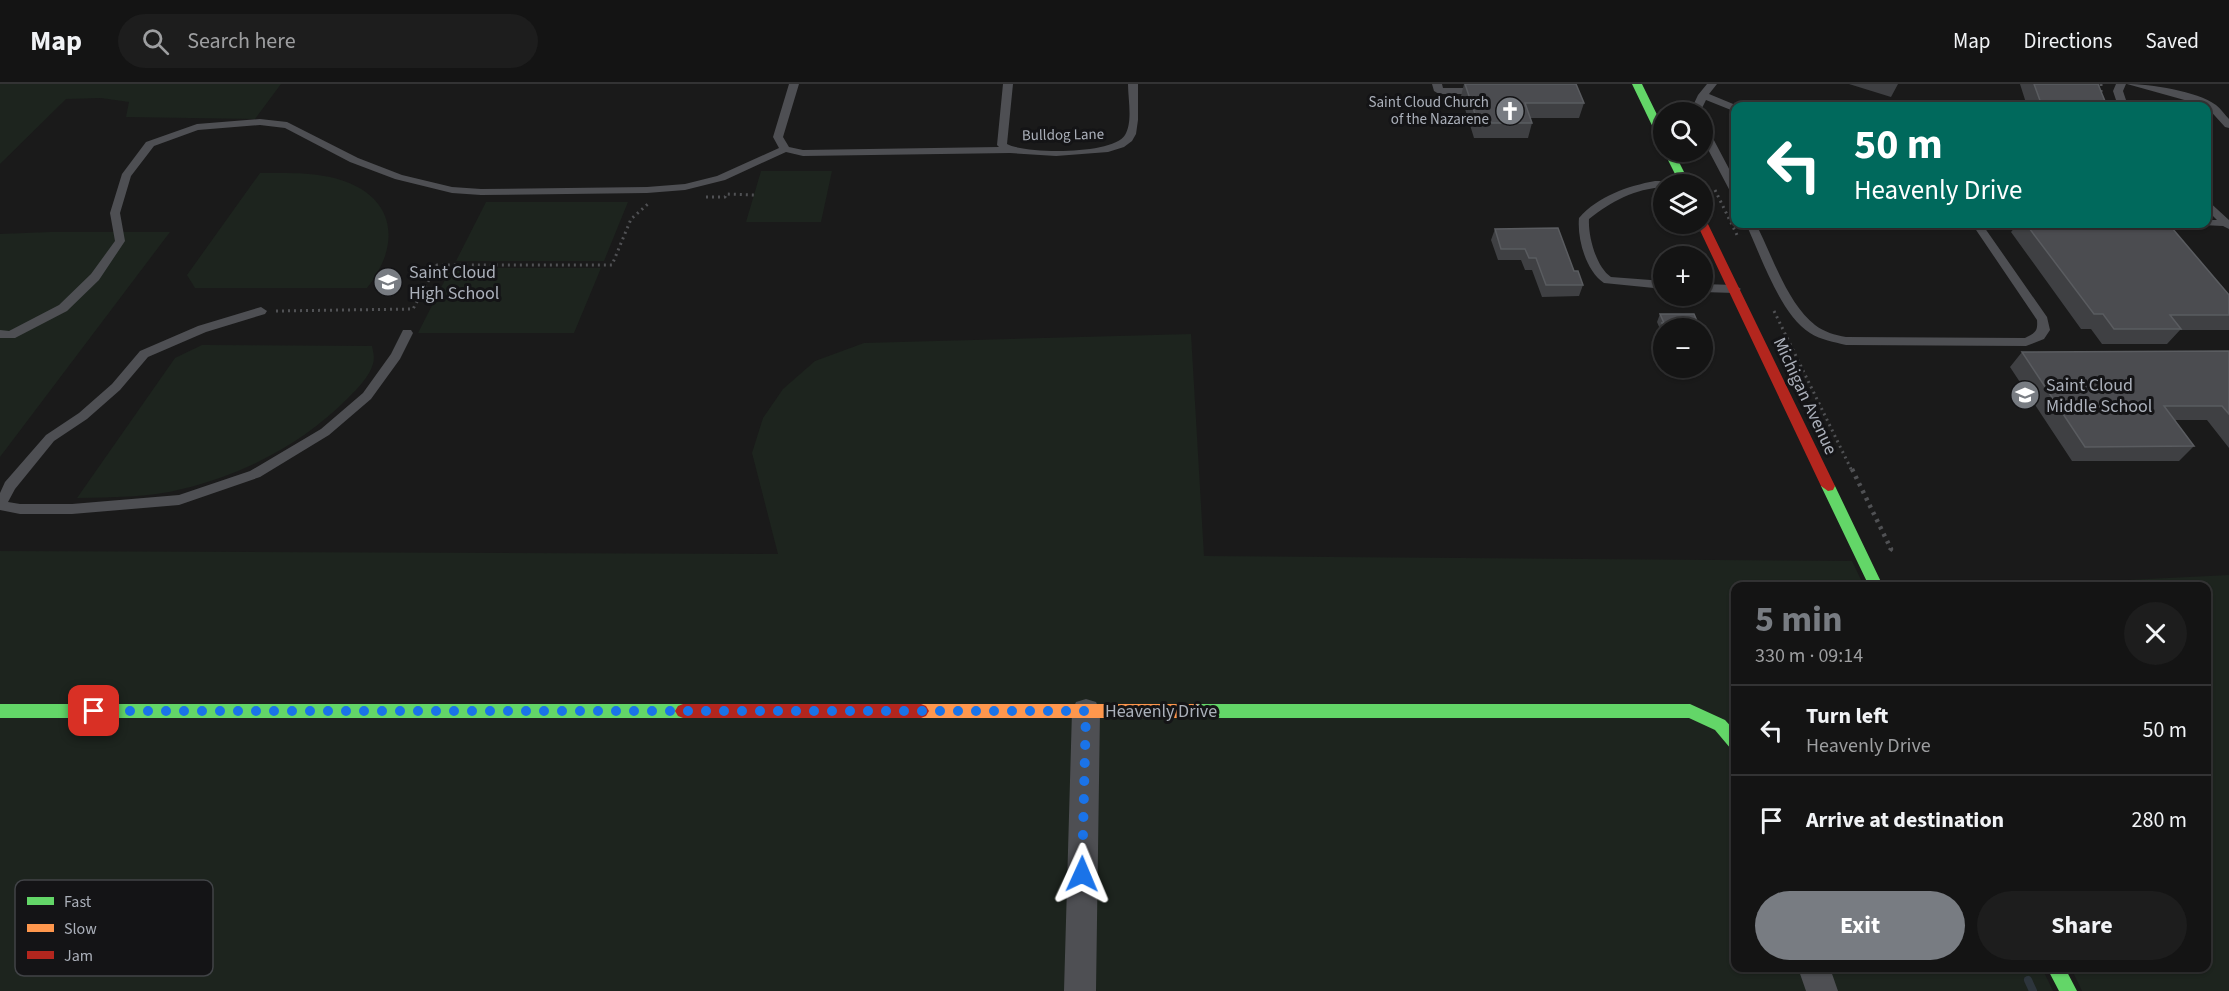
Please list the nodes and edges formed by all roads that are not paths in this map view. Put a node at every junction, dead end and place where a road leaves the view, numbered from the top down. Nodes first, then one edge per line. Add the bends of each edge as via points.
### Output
1 (794, 84) edge
2 (1008, 84) edge
3 (1132, 84) edge
4 (1437, 84) edge
5 (1637, 84) edge
6 (1712, 84) edge
7 (2121, 84) edge
8 (2132, 84) edge
9 (1493, 90) edge
10 (1703, 95) junction
11 (1700, 102) edge
12 (2122, 102) edge
13 (2202, 102) edge
14 (2211, 106) edge
15 (1731, 107) edge
16 (1653, 117) edge
17 (2229, 124) edge
18 (1713, 148) edge
19 (785, 149) junction
20 (1013, 150) junction
21 (1731, 183) edge
22 (1653, 184) edge
23 (2211, 207) edge
24 (2211, 223) edge
25 (2228, 224) edge
26 (1753, 228) edge
27 (1980, 228) edge
28 (1708, 234) edge
29 (1653, 284) edge
30 (1713, 288) edge
31 (1735, 289) junction
32 (261, 311) road end
33 (407, 333) dead end
34 (0, 334) edge
35 (1874, 582) edge
36 (0, 711) edge
37 (1086, 711) junction
38 (1731, 738) edge
39 (1815, 972) edge
40 (2058, 972) edge
41 (1080, 991) edge
42 (1821, 991) edge
43 (2068, 991) edge

1 - 19 lane via 778,137
2 - 20 lane, Bulldog Lane via 1002,145
3 - 20 lane, Bulldog Lane via 1132,131 1127,141 1111,149 1074,152
4 - 9 lane via 1439,91
5 - 16 street
6 - 10 lane
7 - 12 lane via 2118,91
8 - 13 lane
10 - 11 lane
10 - 15 lane
14 - 17 lane
18 - 21 lane
19 - 20 lane via 803,153
19 - 34 lane via 722,178 685,187 481,192 452,190 399,177 354,160 287,125 260,122 197,127 150,144 126,176 115,213 120,241 95,277 63,308 11,335
22 - 29 lane via 1615,197 1584,218 1583,229 1594,267 1600,274 1608,280
23 - 25 lane
24 - 25 lane
26 - 27 lane via 1797,315 1826,337 1846,341 2026,342 2040,336 2043,320
28 - 31 street, Michigan Avenue
30 - 31 lane
31 - 35 street, Michigan Avenue
32 - 33 lane via 202,329 144,354 116,387 50,438 10,486 0,505 72,509 179,500 255,474 325,432 367,396 396,356
36 - 37 street, Heavenly Drive
37 - 38 street, Heavenly Drive via 1690,711 1720,725
37 - 41 street
39 - 42 street
40 - 43 street

